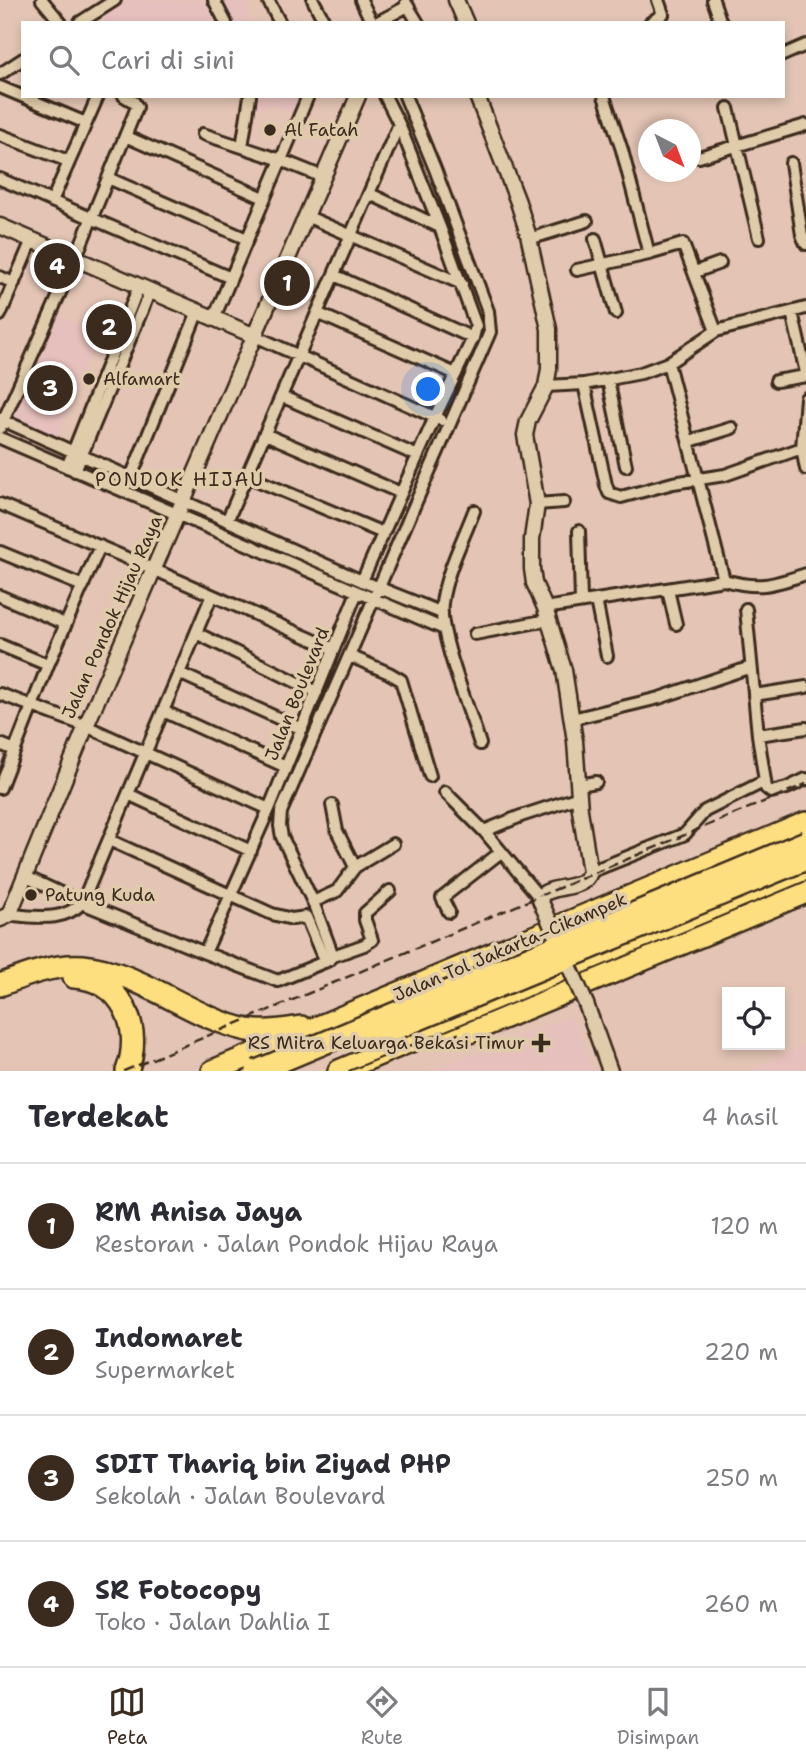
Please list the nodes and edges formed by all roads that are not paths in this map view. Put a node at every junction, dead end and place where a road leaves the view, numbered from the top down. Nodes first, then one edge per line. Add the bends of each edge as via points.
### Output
1 (42, 0) edge
2 (115, 0) edge
3 (214, 0) edge
4 (268, 0) edge
5 (313, 0) edge
6 (361, 0) edge
7 (456, 0) edge
8 (658, 0) edge
9 (713, 0) edge
10 (407, 3) edge
11 (59, 21) edge
12 (82, 21) edge
13 (225, 21) edge
14 (279, 21) edge
15 (324, 21) edge
16 (373, 21) edge
17 (377, 21) edge
18 (417, 21) edge
19 (465, 21) edge
20 (653, 21) edge
21 (720, 21) edge
22 (806, 45) edge
23 (785, 54) edge
24 (21, 60) edge
25 (0, 74) edge
26 (4, 89) edge
27 (21, 96) edge
28 (26, 98) edge
29 (97, 98) edge
30 (127, 98) edge
31 (250, 98) edge
32 (307, 98) edge
33 (357, 98) edge
34 (387, 98) edge
35 (406, 98) edge
36 (480, 98) edge
37 (605, 98) edge
38 (728, 108) dead end
39 (86, 122) junction
40 (399, 124) junction
41 (806, 125) edge
42 (203, 134) dead end
43 (0, 135) edge
44 (125, 136) junction
45 (737, 146) junction
46 (242, 147) junction
47 (701, 156) edge
48 (281, 160) junction
49 (68, 161) junction
50 (791, 163) dead end
51 (323, 177) junction
52 (108, 178) junction
53 (0, 179) edge
54 (370, 194) junction
55 (264, 198) junction
56 (52, 201) junction
57 (306, 216) junction
58 (91, 217) junction
59 (587, 221) dead end
60 (0, 226) edge
61 (440, 227) junction
62 (352, 235) junction
63 (759, 237) dead end
64 (247, 239) junction
65 (529, 239) junction
66 (594, 239) dead end
67 (32, 240) junction
68 (806, 244) edge
69 (649, 254) junction
70 (75, 259) junction
71 (720, 263) dead end
72 (603, 266) junction
73 (577, 270) dead end
74 (695, 272) junction
75 (334, 275) junction
76 (0, 277) edge
77 (231, 278) junction
78 (14, 283) junction
79 (462, 284) junction
80 (144, 288) junction
81 (806, 309) edge
82 (198, 311) junction
83 (792, 312) junction
84 (317, 313) junction
85 (616, 313) dead end
86 (0, 315) edge
87 (214, 318) junction
88 (716, 331) junction
89 (255, 336) junction
90 (473, 338) junction
91 (298, 354) junction
92 (668, 363) junction
93 (456, 374) junction
94 (806, 374) edge
95 (608, 380) junction
96 (776, 381) dead end
97 (584, 384) junction
98 (546, 386) junction
99 (281, 396) junction
100 (806, 398) edge
101 (435, 417) junction
102 (1, 422) edge
103 (450, 424) junction
104 (732, 428) dead end
105 (265, 434) junction
106 (0, 438) edge
107 (690, 441) junction
108 (803, 448) junction
109 (77, 453) junction
110 (418, 456) junction
111 (626, 466) dead end
112 (71, 469) junction
113 (806, 470) edge
114 (247, 476) junction
115 (131, 477) junction
116 (699, 480) junction
117 (401, 493) junction
118 (564, 502) dead end
119 (537, 504) junction
120 (0, 505) edge
121 (181, 507) junction
122 (474, 511) dead end
123 (227, 520) junction
124 (579, 531) dead end
125 (383, 533) junction
126 (100, 546) junction
127 (0, 552) edge
128 (155, 570) junction
129 (806, 574) edge
130 (362, 580) junction
131 (724, 580) junction
132 (83, 586) junction
133 (377, 587) junction
134 (668, 590) junction
135 (357, 592) junction
136 (212, 595) junction
137 (0, 596) edge
138 (373, 599) junction
139 (596, 600) junction
140 (581, 601) junction
141 (747, 610) dead end
142 (442, 613) junction
143 (547, 614) junction
144 (65, 624) junction
145 (676, 624) dead end
146 (444, 629) junction
147 (196, 633) junction
148 (475, 634) dead end
149 (0, 645) edge
150 (334, 649) junction
151 (350, 656) junction
152 (607, 656) dead end
153 (48, 665) junction
154 (751, 667) junction
155 (179, 673) junction
156 (806, 687) edge
157 (317, 692) junction
158 (0, 694) edge
159 (754, 695) junction
160 (31, 708) junction
161 (163, 711) junction
162 (572, 719) junction
163 (86, 726) junction
164 (806, 728) edge
165 (302, 729) junction
166 (758, 735) junction
167 (0, 744) edge
168 (480, 744) dead end
169 (15, 750) junction
170 (146, 753) junction
171 (286, 767) junction
172 (430, 776) dead end
173 (806, 779) edge
174 (765, 781) junction
175 (596, 782) dead end
176 (0, 788) edge
177 (579, 791) junction
178 (445, 792) dead end
179 (128, 794) junction
180 (332, 805) dead end
181 (269, 809) junction
182 (806, 823) edge
183 (484, 831) junction
184 (109, 840) junction
185 (806, 842) edge
186 (393, 845) dead end
187 (251, 851) junction
188 (501, 852) junction
189 (806, 859) edge
190 (355, 867) junction
191 (590, 872) junction
192 (24, 876) junction
193 (806, 876) edge
194 (390, 891) dead end
195 (806, 892) edge
196 (231, 895) junction
197 (540, 899) junction
198 (313, 902) junction
199 (82, 903) junction
200 (449, 912) dead end
201 (5, 917) edge
202 (205, 953) junction
203 (329, 959) junction
204 (0, 985) edge
205 (0, 995) edge
206 (324, 1025) junction
207 (127, 1071) edge
208 (213, 1071) edge
209 (257, 1071) edge
210 (295, 1071) edge
211 (339, 1071) edge
212 (373, 1071) edge
213 (610, 1071) edge

1 - 11 street
2 - 12 street
3 - 13 street
4 - 14 street
5 - 15 street
6 - 16 street
7 - 19 street
8 - 20 street via 663,14
9 - 21 street
10 - 17 street
10 - 18 street
22 - 23 street
24 - 25 street
26 - 27 street
28 - 39 street
29 - 39 street
30 - 44 street via 137,107
31 - 46 street
32 - 48 street
33 - 51 street, Jalan Pondok Hijau Raya
34 - 40 street
35 - 103 street via 490,323
36 - 65 street
37 - 69 street
38 - 45 street
39 - 49 street
40 - 54 street
40 - 61 street
41 - 45 street
42 - 46 street
43 - 49 street
44 - 52 street
44 - 55 street
45 - 47 street
45 - 63 street
46 - 48 street
48 - 51 street
48 - 55 street
49 - 56 street
50 - 68 street
51 - 57 street, Jalan Pondok Hijau Raya
52 - 58 street
52 - 64 street
53 - 56 street
54 - 61 street
54 - 62 street
55 - 64 street
56 - 58 street
57 - 62 street
57 - 89 street, Jalan Pondok Hijau Raya
58 - 70 street
58 - 77 street
59 - 65 street
60 - 67 street
61 - 79 street
62 - 75 street
62 - 79 street
64 - 77 street
65 - 98 street via 549,328
66 - 72 street
67 - 70 street
67 - 78 street
69 - 72 street
69 - 74 street via 683,244
70 - 80 street
70 - 102 street
71 - 74 street
72 - 73 street
72 - 85 street
74 - 88 street
75 - 84 street
75 - 90 street
76 - 78 street
77 - 87 street
78 - 86 street
79 - 90 street via 476,326
80 - 82 street
80 - 109 street
81 - 83 street
82 - 87 street
82 - 115 street
83 - 88 street
83 - 94 street
84 - 91 street
84 - 93 street
87 - 89 street
88 - 92 street
89 - 91 street
89 - 121 street, Jalan Pondok Hijau Raya
90 - 93 street
91 - 99 street
91 - 101 street
92 - 95 street
92 - 107 street
93 - 101 street
94 - 96 street
95 - 97 street
95 - 111 street
97 - 98 street
97 - 116 street via 610,495 621,497
98 - 119 street via 525,435
99 - 105 street
99 - 110 street
100 - 108 street
101 - 103 street
101 - 110 street
102 - 109 street
103 - 133 street
104 - 107 street
105 - 114 street
105 - 117 street
106 - 112 street
107 - 116 street
108 - 113 street
108 - 116 street
109 - 112 street
109 - 115 street
110 - 117 street
112 - 121 street
114 - 123 street
114 - 125 street
115 - 121 street
116 - 131 street
117 - 125 street
118 - 119 street
119 - 143 street via 532,569
120 - 126 street
121 - 123 street
121 - 128 street, Jalan Pondok Hijau Raya
121 - 135 street
122 - 142 street via 447,581
123 - 130 street
124 - 140 street
125 - 130 street
126 - 128 street
126 - 132 street
127 - 132 street
128 - 136 street
128 - 163 street, Jalan Pondok Hijau Raya
129 - 131 street via 767,587
130 - 133 street
131 - 134 street
132 - 144 street
133 - 138 street
133 - 142 street
134 - 139 street
134 - 145 street
135 - 138 street
135 - 150 street, Jalan Boulevard
136 - 147 street
136 - 150 street
137 - 144 street
138 - 146 street
138 - 151 street
139 - 140 street
139 - 152 street
140 - 143 street
141 - 154 street
142 - 146 street
143 - 148 street
143 - 162 street via 564,670
144 - 153 street
146 - 168 street
147 - 155 street
147 - 157 street
149 - 153 street
150 - 157 street, Jalan Boulevard
151 - 172 street via 401,680
151 - 198 street via 280,817 282,836
153 - 160 street
154 - 159 street
154 - 162 street via 659,698
155 - 161 street
155 - 165 street
156 - 159 street
157 - 165 street, Jalan Boulevard
158 - 160 street
159 - 166 street
160 - 163 street
160 - 169 street
161 - 170 street
161 - 171 street
162 - 177 street
163 - 170 street
163 - 192 street, Jalan Pondok Hijau Raya
164 - 166 street
165 - 171 street, Jalan Boulevard
166 - 174 street
167 - 169 street
169 - 176 street
170 - 179 street
170 - 181 street
171 - 181 street, Jalan Boulevard
173 - 174 street via 773,792
174 - 191 street via 705,811 685,834
175 - 177 street
177 - 183 street
177 - 191 street
178 - 183 street
179 - 184 street
179 - 187 street
180 - 190 street via 337,831
181 - 187 street, Jalan Boulevard
182 - 206 highway, Jalan Tol Jakarta–Cikampek
183 - 188 street
184 - 196 street
184 - 199 street
185 - 209 highway, bridge
186 - 190 street
187 - 196 street, Jalan Boulevard
188 - 197 street
188 - 200 street via 442,898
189 - 210 highway, bridge
190 - 198 street via 337,891
191 - 197 street via 582,883 549,889
192 - 199 street
192 - 201 street, Jalan Pondok Hijau Raya
193 - 211 highway
194 - 203 street via 365,913 372,940
195 - 212 highway
196 - 202 street, Jalan Boulevard
196 - 203 street via 283,917 306,917
197 - 213 street, bridge
198 - 203 street
199 - 201 street via 63,916
199 - 202 street
202 - 203 street via 278,981
204 - 206 highway via 50,968 83,967 121,976 194,1011 249,1030
205 - 207 highway via 56,976 86,979 110,991 131,1020 132,1056
206 - 208 highway, Jalan Tol Jakarta–Cikampek

